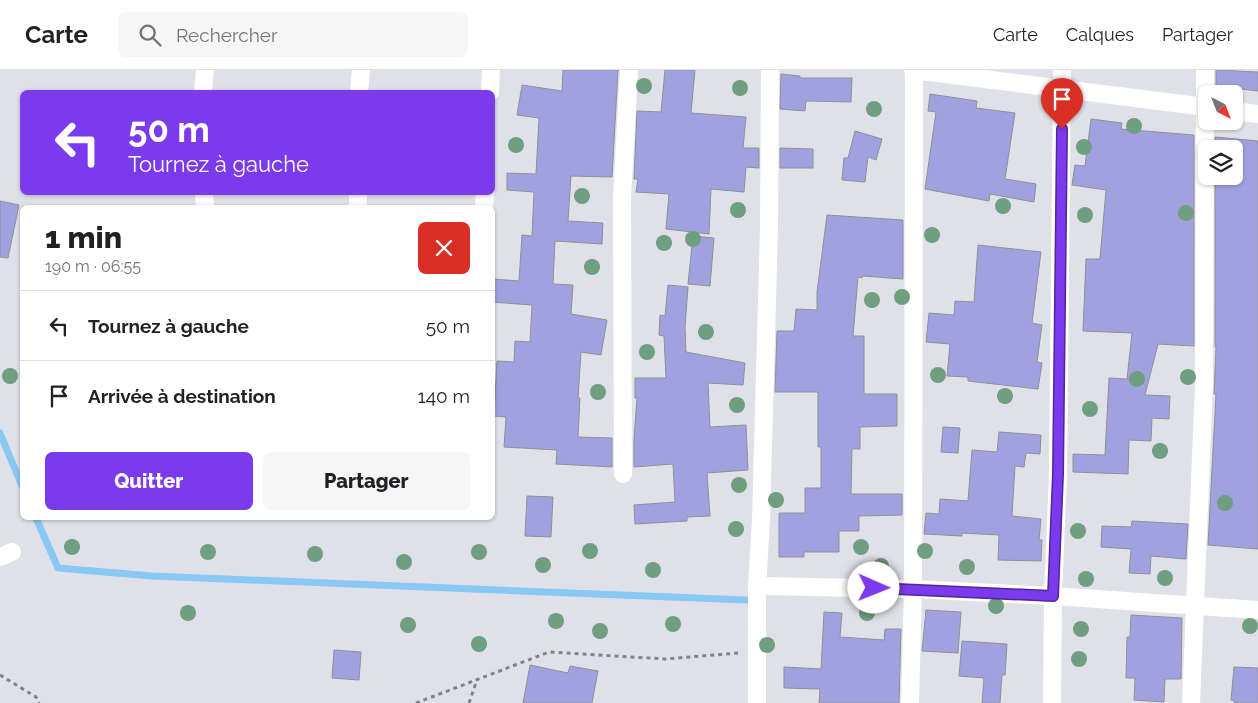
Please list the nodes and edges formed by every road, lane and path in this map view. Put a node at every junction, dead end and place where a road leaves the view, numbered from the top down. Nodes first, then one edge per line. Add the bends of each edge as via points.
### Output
1 (205, 70) edge
2 (361, 70) edge
3 (491, 70) edge
4 (629, 70) edge
5 (770, 70) edge
6 (914, 70) edge
7 (1062, 70) edge
8 (1205, 70) edge
9 (1205, 85) edge
10 (203, 90) edge
11 (359, 90) edge
12 (490, 90) edge
13 (1063, 90) junction
14 (1198, 106) edge
15 (1243, 112) edge
16 (1258, 114) edge
17 (1206, 130) edge
18 (623, 474) dead end
19 (757, 586) junction
20 (913, 589) junction
21 (1053, 596) junction
22 (1195, 606) junction
23 (1258, 610) edge
24 (756, 651) junction
25 (0, 675) edge
26 (478, 680) junction
27 (39, 703) edge
28 (416, 703) edge
29 (469, 703) edge
30 (756, 703) edge
31 (910, 703) edge
32 (1052, 703) edge
33 (1192, 703) edge

1 - 10 street
2 - 11 street
3 - 12 street
4 - 18 street via 622,198
5 - 19 street via 769,227
6 - 13 street
6 - 20 street
7 - 13 street
8 - 9 street
13 - 14 street
13 - 21 street via 1058,474
15 - 16 street
17 - 22 street via 1204,384
19 - 20 street
19 - 24 street
20 - 21 street
20 - 31 street
21 - 22 street
21 - 32 street
22 - 23 street
22 - 33 street
24 - 26 path via 664,659 549,652
24 - 30 street
25 - 27 path via 36,697
26 - 28 path
26 - 29 path

